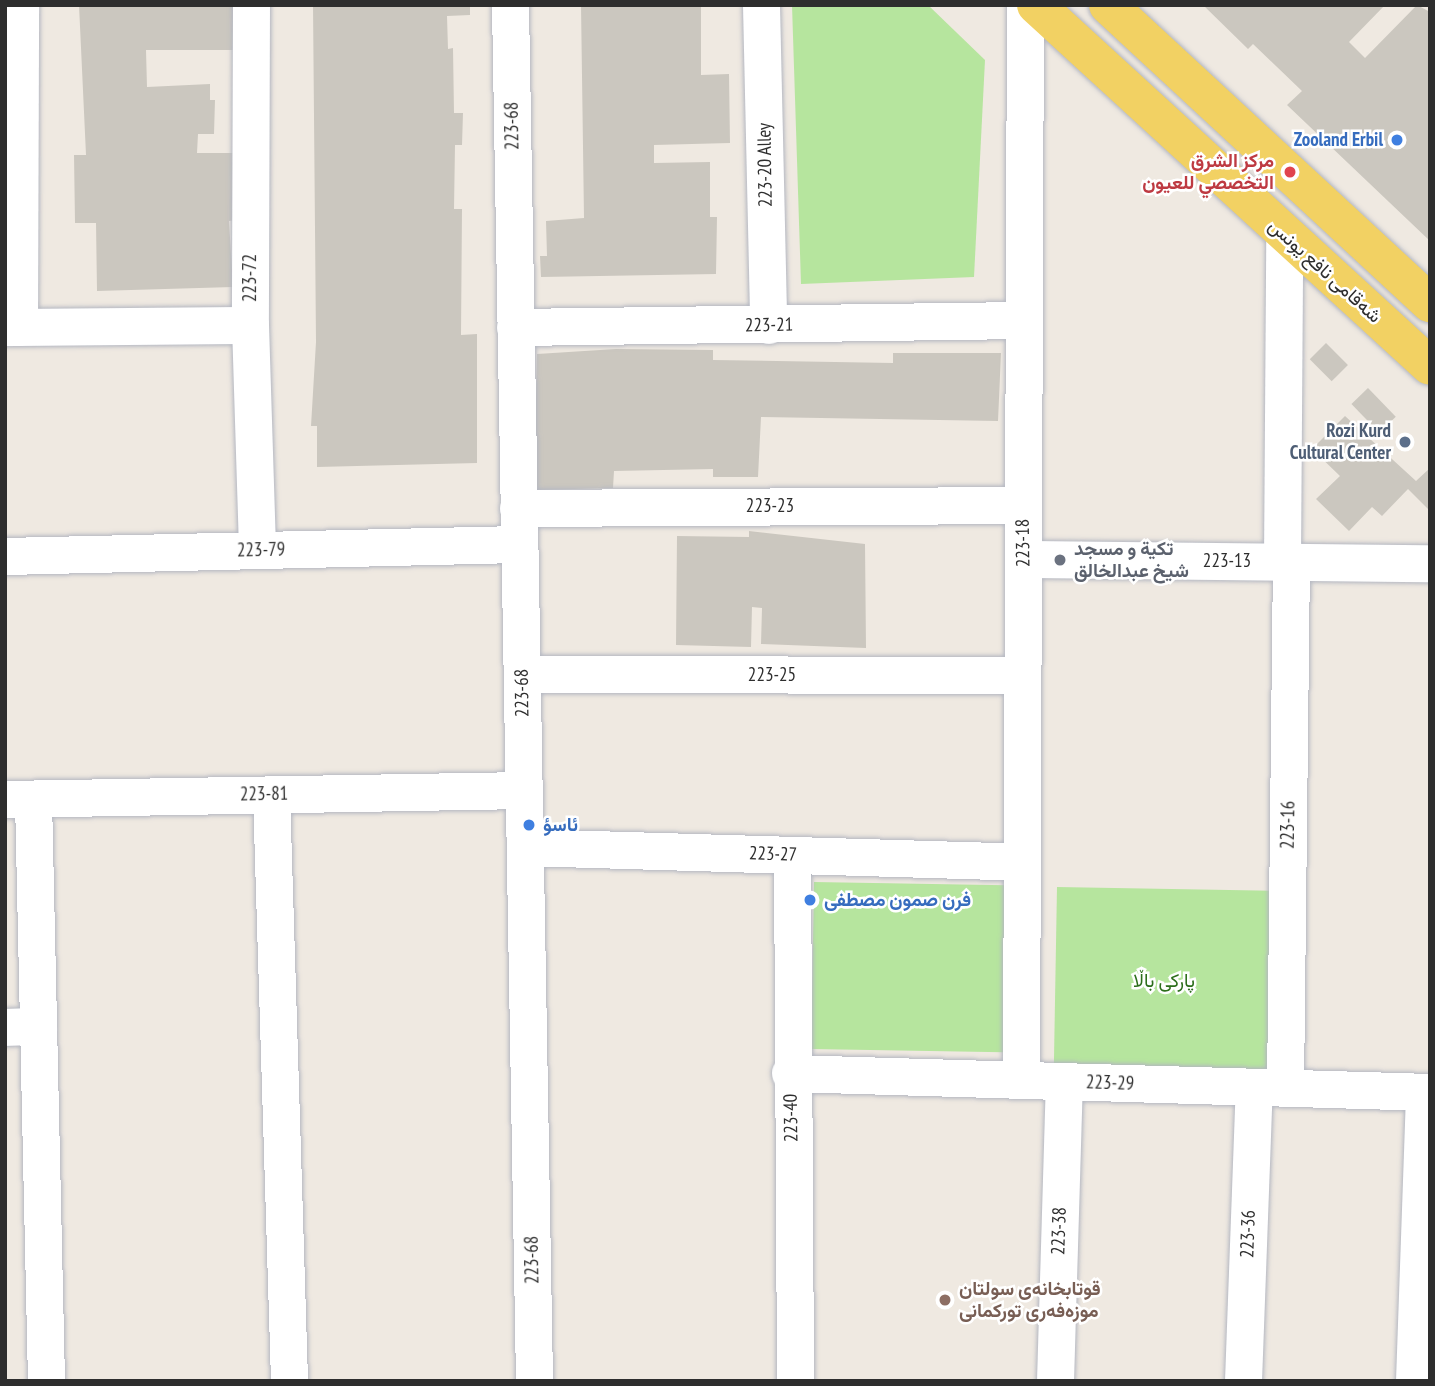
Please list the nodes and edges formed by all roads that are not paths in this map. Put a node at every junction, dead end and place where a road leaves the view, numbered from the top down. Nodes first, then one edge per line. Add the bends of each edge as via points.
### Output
1 (20, 5) edge
2 (251, 5) edge
3 (510, 5) edge
4 (761, 5) edge
5 (1025, 5) edge
6 (1036, 5) edge
7 (1108, 5) edge
8 (1284, 234) junction
9 (1430, 303) edge
10 (1023, 320) junction
11 (250, 325) junction
12 (768, 325) junction
13 (12, 327) edge
14 (515, 327) junction
15 (1430, 366) edge
16 (1023, 505) junction
17 (518, 508) junction
18 (518, 544) junction
19 (257, 550) junction
20 (5, 556) edge
21 (1025, 559) junction
22 (1286, 561) junction
23 (1430, 563) edge
24 (522, 674) junction
25 (1022, 675) junction
26 (524, 790) junction
27 (271, 794) junction
28 (19, 799) edge
29 (525, 847) junction
30 (792, 855) junction
31 (1021, 862) junction
32 (22, 1026) edge
33 (790, 1073) junction
34 (1021, 1080) junction
35 (1064, 1081) junction
36 (1269, 1087) junction
37 (1427, 1092) edge
38 (46, 1381) edge
39 (289, 1381) edge
40 (534, 1381) edge
41 (795, 1381) edge
42 (1055, 1381) edge
43 (1243, 1381) edge
44 (1414, 1381) edge

1 - 13 street
2 - 11 street, 223-72
3 - 14 street, 223-68
4 - 12 street, 223-20 Alley
5 - 10 street, 223-18
6 - 8 main road, شەقامی نافع یونس
7 - 9 main road
8 - 15 main road, شەقامی نافع یونس
8 - 22 street, 223-16
10 - 12 street, 223-21
10 - 16 street, 223-18
11 - 13 street
11 - 19 street, 223-72
12 - 14 street, 223-21
14 - 17 street, 223-68
16 - 17 street, 223-23
16 - 21 street, 223-18
17 - 18 street, 223-68
18 - 19 street, 223-79
18 - 24 street, 223-68
19 - 20 street, 223-79
21 - 22 street, 223-13
21 - 25 street, 223-18
22 - 23 street, 223-13
22 - 36 street, 223-16
24 - 25 street, 223-25
24 - 26 street, 223-68
25 - 31 street, 223-18
26 - 27 street, 223-81
26 - 29 street, 223-68
27 - 28 street, 223-81
27 - 39 street
28 - 32 street
29 - 30 street, 223-27
29 - 40 street, 223-68
30 - 31 street, 223-27
30 - 33 street, 223-40
31 - 34 street, 223-18
32 - 38 street
33 - 34 street, 223-29
33 - 41 street, 223-40
34 - 35 street, 223-29
35 - 36 street, 223-29
35 - 42 street, 223-38
36 - 37 street, 223-29
36 - 43 street, 223-36
37 - 44 street

